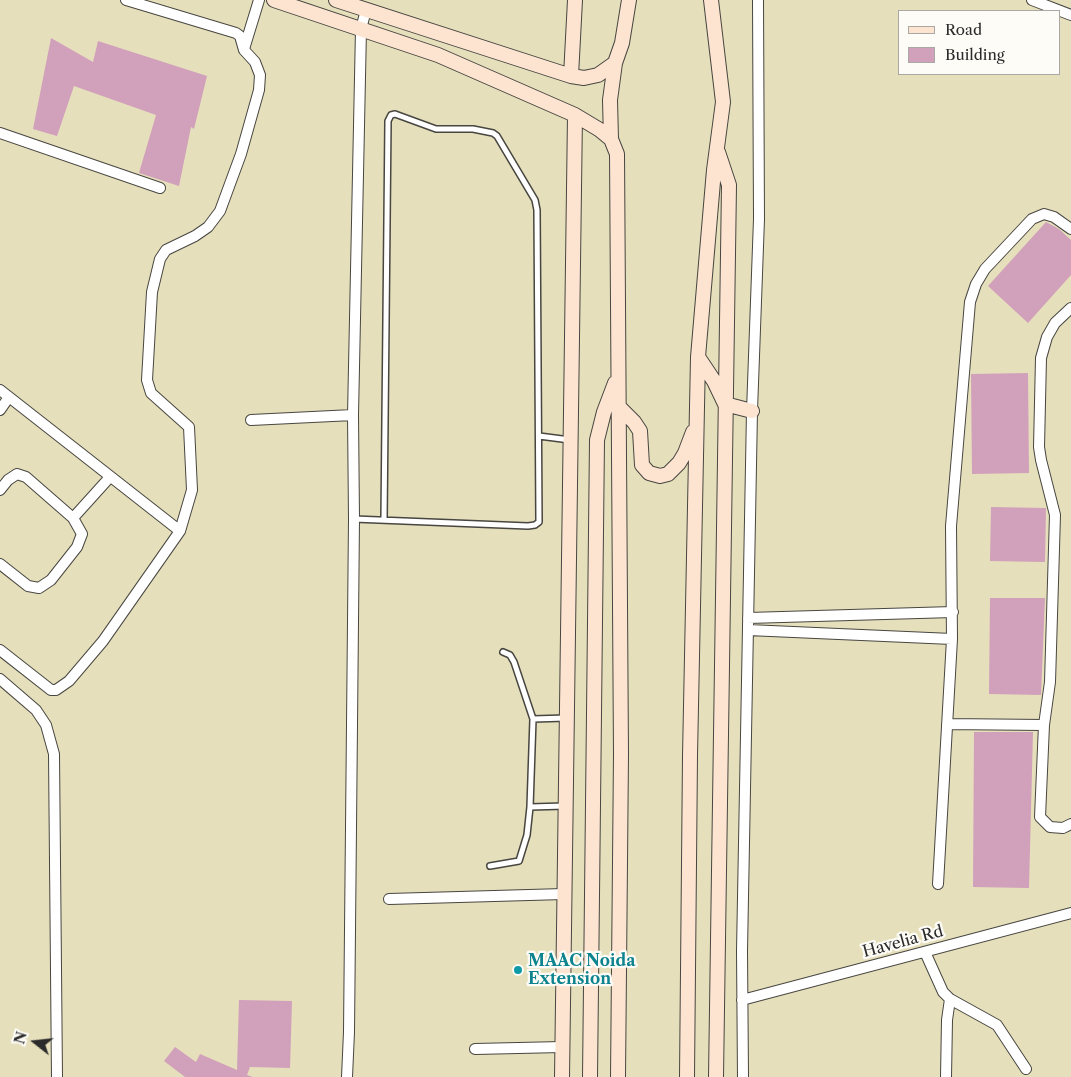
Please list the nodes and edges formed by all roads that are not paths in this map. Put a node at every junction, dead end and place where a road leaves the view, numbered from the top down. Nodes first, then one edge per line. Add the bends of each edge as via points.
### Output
1 (126, 0) edge
2 (259, 0) edge
3 (274, 0) edge
4 (336, 0) edge
5 (575, 0) edge
6 (630, 0) edge
7 (712, 0) edge
8 (758, 0) edge
9 (1032, 0) edge
10 (366, 10) junction
11 (1059, 10) edge
12 (361, 29) junction
13 (244, 50) junction
14 (615, 63) junction
15 (571, 76) junction
16 (575, 115) junction
17 (0, 133) edge
18 (611, 139) junction
19 (717, 150) junction
20 (160, 188) dead end
21 (1071, 229) edge
22 (1071, 308) edge
23 (698, 357) junction
24 (618, 376) junction
25 (0, 390) edge
26 (9, 397) junction
27 (725, 404) junction
28 (618, 406) junction
29 (0, 410) edge
30 (752, 412) junction
31 (353, 415) junction
32 (251, 420) dead end
33 (697, 422) junction
34 (538, 436) junction
35 (570, 440) junction
36 (110, 477) junction
37 (0, 490) edge
38 (73, 518) junction
39 (354, 519) junction
40 (384, 520) junction
41 (180, 531) junction
42 (0, 564) edge
43 (953, 612) junction
44 (748, 618) junction
45 (748, 630) junction
46 (952, 639) junction
47 (0, 650) edge
48 (503, 652) dead end
49 (1, 682) edge
50 (567, 718) junction
51 (533, 719) junction
52 (947, 724) junction
53 (1044, 725) junction
54 (566, 806) junction
55 (530, 807) junction
56 (1071, 824) edge
57 (490, 866) dead end
58 (938, 884) dead end
59 (564, 894) junction
60 (389, 899) dead end
61 (1071, 913) edge
62 (925, 952) junction
63 (950, 999) junction
64 (742, 1000) junction
65 (562, 1047) junction
66 (475, 1049) dead end
67 (1026, 1069) dead end
68 (57, 1077) edge
69 (347, 1077) edge
70 (562, 1077) edge
71 (590, 1077) edge
72 (618, 1077) edge
73 (687, 1077) edge
74 (716, 1077) edge
75 (743, 1077) edge
76 (946, 1077) edge

1 - 13 street via 236,33
2 - 13 street
3 - 12 street
4 - 10 street
5 - 15 street
6 - 14 street
7 - 19 street via 723,102
8 - 30 street via 759,220
9 - 11 street
10 - 12 street
10 - 15 street
12 - 16 street via 438,55
12 - 31 street
13 - 41 street via 256,62 260,75 242,154 220,211 208,227 166,250 160,258 152,292 147,380 151,393 189,427 192,490
14 - 15 street via 598,74 584,78
14 - 18 street via 610,100
16 - 18 street
16 - 35 street
17 - 20 street
18 - 24 street via 617,154
19 - 23 street
19 - 27 street via 729,185
21 - 43 street via 1054,216 1044,214 1032,219 985,269 970,302 951,526
22 - 53 street via 1055,323 1041,358 1039,447 1055,515 1050,682
23 - 27 street
23 - 33 street
24 - 28 street
24 - 71 street via 597,440
25 - 26 street
26 - 29 street
26 - 36 street
27 - 30 street
27 - 74 street
28 - 33 street via 640,431 642,465 649,473 660,476 668,474 679,463
28 - 72 street via 621,754
30 - 44 street
31 - 32 street
31 - 39 street
33 - 73 street
34 - 35 lane
34 - 40 lane via 539,522 534,525
34 - 40 lane via 535,200 498,136 493,133 473,129 436,129 391,115 388,121
35 - 50 street
36 - 38 street
36 - 41 street
37 - 38 street via 17,474 26,477
38 - 42 street via 82,534 77,547 51,580 39,588 28,586
39 - 40 lane
39 - 69 street
41 - 47 street via 103,641 63,686 56,690 46,688
43 - 44 street
43 - 46 street
44 - 45 street
45 - 46 street
45 - 64 street
46 - 52 street
48 - 51 lane via 514,662
49 - 68 street via 36,710 46,725 54,754
50 - 51 lane
50 - 54 street
51 - 55 lane
52 - 53 street
52 - 58 street
53 - 56 street via 1040,817 1050,827 1062,828
54 - 55 lane
54 - 59 street
55 - 57 lane via 527,835 519,861
59 - 60 street
59 - 65 street
61 - 62 street, Havelia Rd
62 - 63 street via 943,992
62 - 64 street, Havelia Rd
63 - 67 street via 997,1025
63 - 76 street
64 - 75 street
65 - 66 street
65 - 70 street

